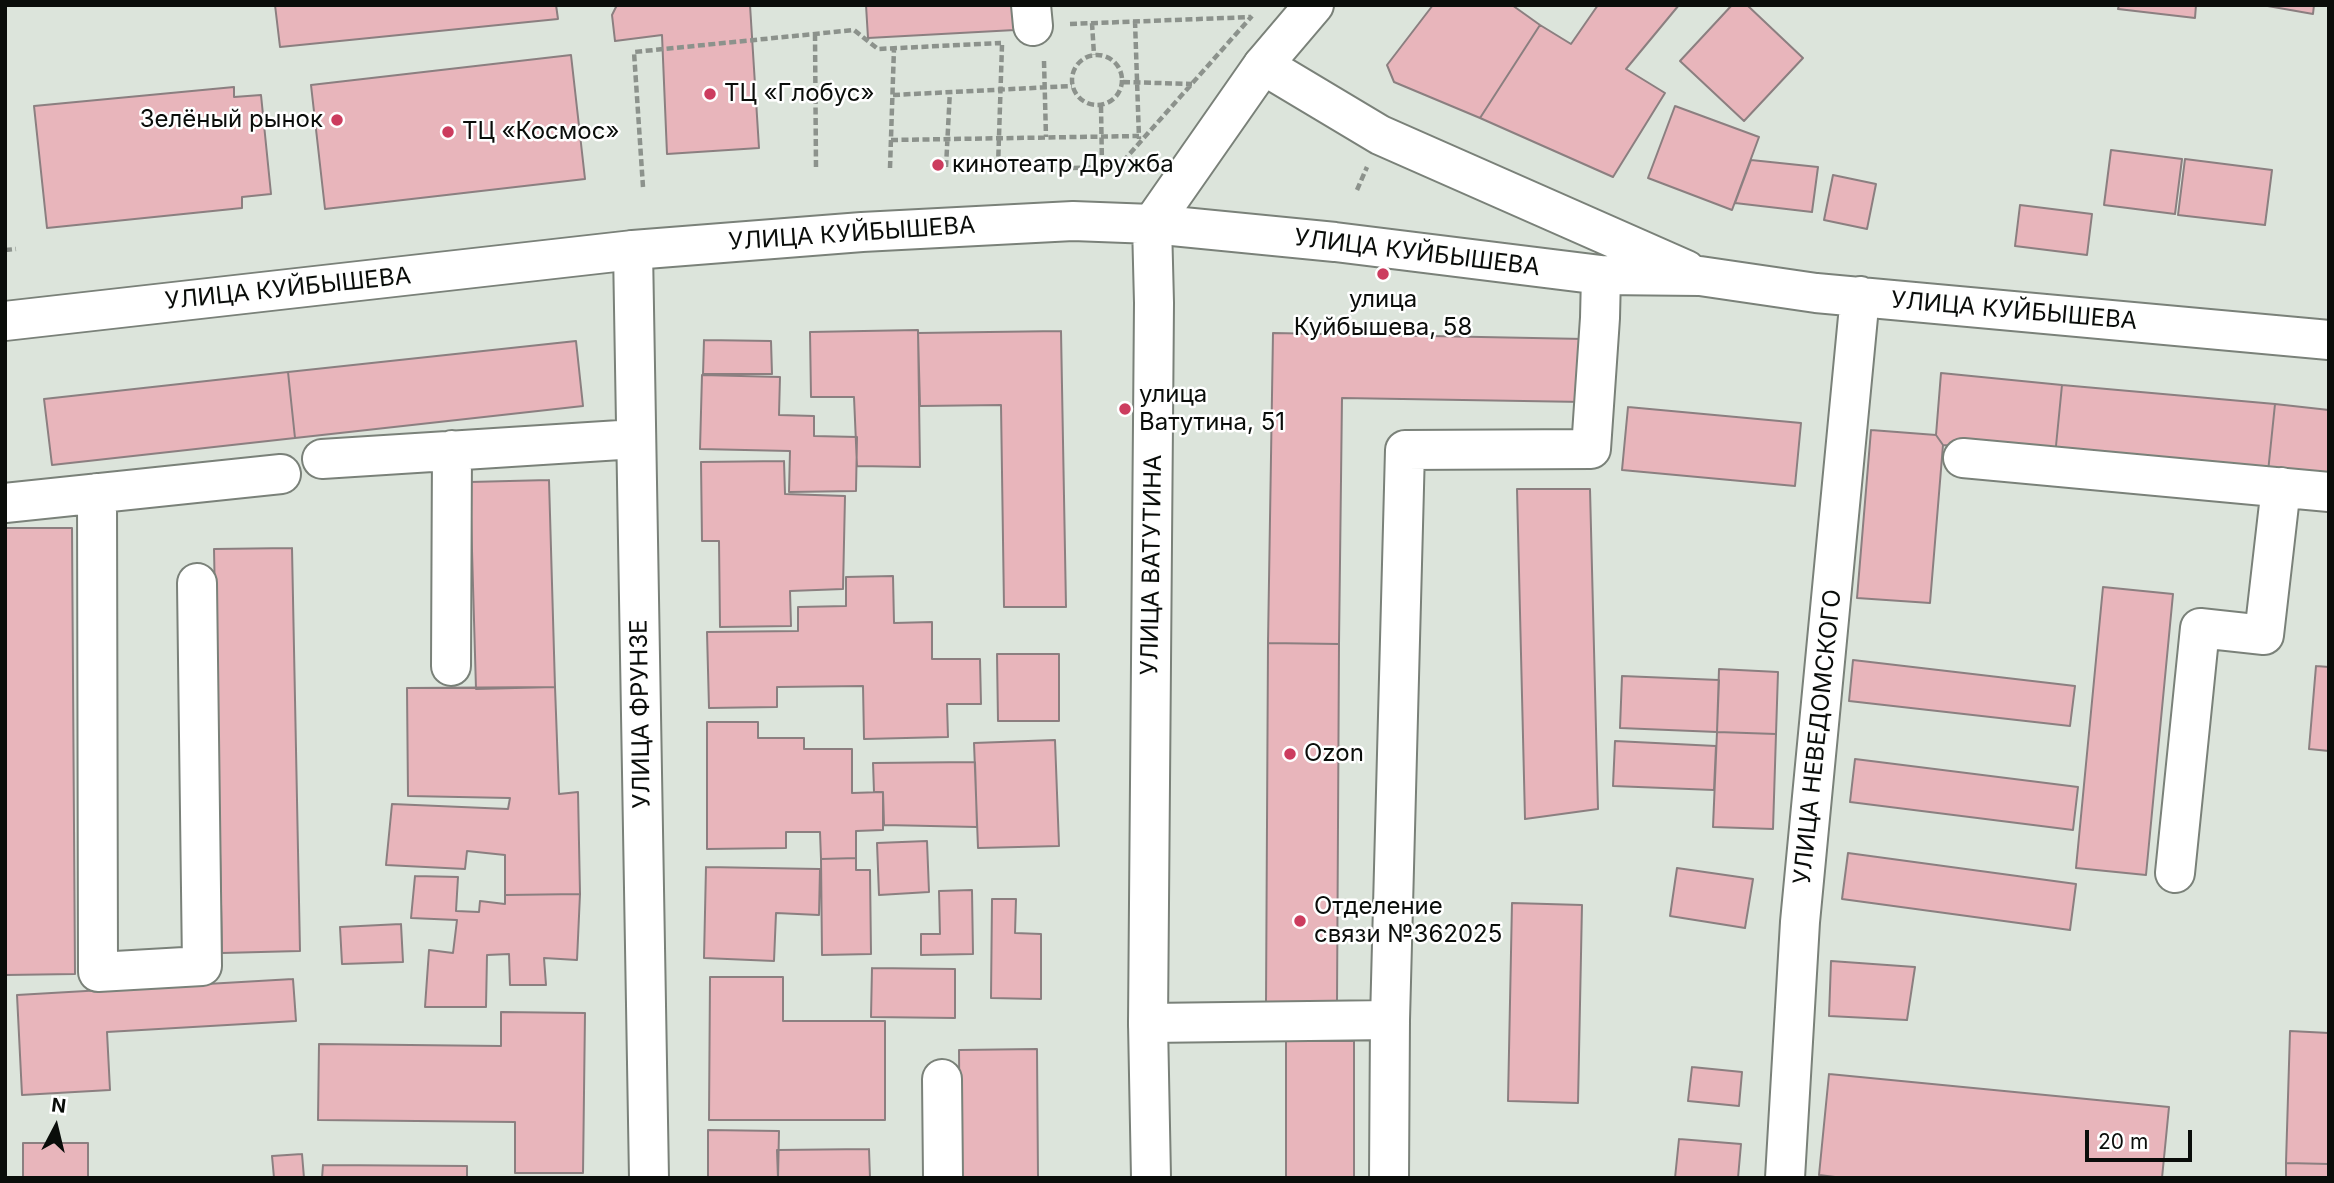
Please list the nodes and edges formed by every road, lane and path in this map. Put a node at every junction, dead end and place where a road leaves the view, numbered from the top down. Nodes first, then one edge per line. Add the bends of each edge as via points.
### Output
1 (1314, 5) edge
2 (1256, 11) dead end
3 (1251, 17) junction
4 (1135, 21) junction
5 (1092, 23) junction
6 (1027, 25) edge
7 (815, 34) junction
8 (894, 48) junction
9 (1094, 55) junction
10 (1263, 65) junction
11 (1123, 82) junction
12 (1138, 82) junction
13 (1192, 83) junction
14 (1044, 86) junction
15 (1072, 86) junction
16 (1001, 88) junction
17 (950, 90) junction
18 (893, 95) junction
19 (1101, 106) junction
20 (1101, 136) junction
21 (1139, 136) junction
22 (1046, 137) junction
23 (999, 138) junction
24 (891, 140) junction
25 (948, 140) junction
26 (1140, 144) junction
27 (946, 167) dead end
28 (998, 167) dead end
29 (1102, 167) junction
30 (1367, 167) dead end
31 (890, 168) dead end
32 (1073, 168) dead end
33 (816, 169) dead end
34 (643, 187) dead end
35 (1357, 190) dead end
36 (1152, 225) junction
37 (16, 249) dead end
38 (5, 250) edge
39 (633, 250) junction
40 (1601, 275) junction
41 (1700, 276) junction
42 (1860, 296) junction
43 (5, 321) edge
44 (2329, 340) edge
45 (636, 439) junction
46 (452, 450) junction
47 (1962, 458) dead end
48 (322, 459) dead end
49 (281, 474) dead end
50 (2281, 487) junction
51 (2329, 492) edge
52 (97, 493) junction
53 (5, 503) edge
54 (197, 583) dead end
55 (451, 666) dead end
56 (2175, 873) dead end
57 (1390, 1020) junction
58 (1148, 1023) junction
59 (942, 1079) dead end
60 (649, 1178) edge
61 (943, 1178) edge
62 (1152, 1178) edge
63 (1389, 1178) edge
64 (1785, 1178) edge

1 - 10 street
2 - 3 path
3 - 4 path
3 - 13 path
4 - 5 path
4 - 12 path
5 - 6 path
5 - 9 path
6 - 8 path
6 - 14 path
6 - 16 path
7 - 8 path via 854,30 877,49
7 - 33 path
7 - 34 path via 634,52
8 - 18 path
9 - 11 path via 1116,64
9 - 15 path via 1078,64
10 - 36 street
10 - 41 street, УЛИЦА КУЙБЫШЕВА via 1380,135
11 - 12 path
11 - 19 path via 1118,98
12 - 13 path
12 - 21 path
13 - 26 path
14 - 15 path
14 - 16 path
14 - 22 path
15 - 19 path via 1083,100
16 - 17 path
16 - 23 path
17 - 18 path
17 - 25 path
18 - 24 path
19 - 20 path
20 - 21 path
20 - 22 path
20 - 29 path
21 - 26 path
22 - 23 path
23 - 25 path
23 - 28 path
24 - 25 path
24 - 31 path
25 - 27 path
26 - 29 path via 1118,167
29 - 32 path
30 - 35 path
36 - 39 street, УЛИЦА КУЙБЫШЕВА via 1059,222
36 - 40 street, УЛИЦА КУЙБЫШЕВА
36 - 58 street, УЛИЦА ВАТУТИНА
37 - 38 path
39 - 43 street, УЛИЦА КУЙБЫШЕВА
39 - 45 street, УЛИЦА ФРУНЗЕ
40 - 41 street, УЛИЦА КУЙБЫШЕВА
40 - 57 street via 1591,449 1405,450
41 - 42 street, УЛИЦА КУЙБЫШЕВА
42 - 44 street, УЛИЦА КУЙБЫШЕВА
42 - 64 street, УЛИЦА НЕВЕДОМСКОГО via 1800,922
45 - 46 street
45 - 60 street, УЛИЦА ФРУНЗЕ
46 - 48 street
46 - 55 street
47 - 50 street
49 - 52 street
50 - 51 street
50 - 56 street via 2264,635 2200,628
52 - 53 street
52 - 54 street via 98,972 202,966
57 - 58 street
57 - 63 street
58 - 62 street, УЛИЦА ВАТУТИНА
59 - 61 street

